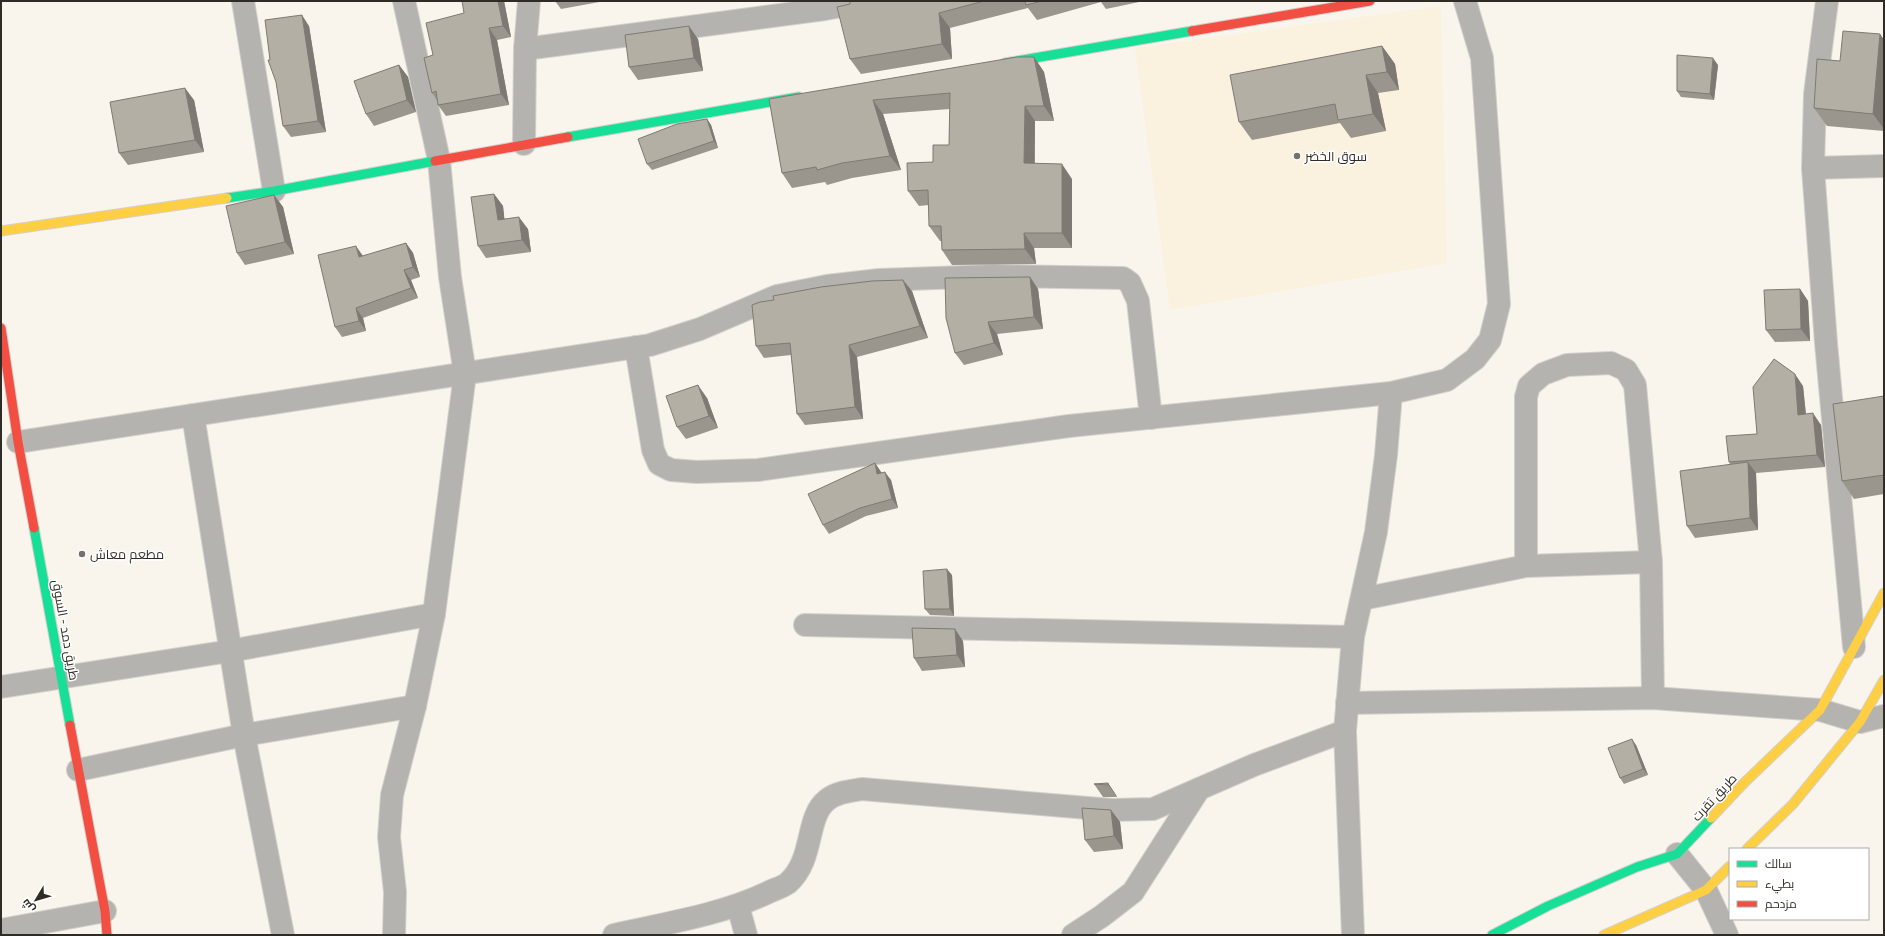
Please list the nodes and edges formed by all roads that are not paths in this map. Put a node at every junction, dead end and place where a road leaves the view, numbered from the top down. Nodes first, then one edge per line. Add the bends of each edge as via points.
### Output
1 (243, 1) edge
2 (404, 1) edge
3 (529, 1) edge
4 (868, 1) edge
5 (1370, 1) edge
6 (1465, 1) edge
7 (1827, 1) edge
8 (525, 49) junction
9 (994, 64) edge
10 (806, 96) edge
11 (524, 144) junction
12 (439, 160) junction
13 (1884, 166) edge
14 (1813, 168) junction
15 (274, 191) junction
16 (1, 231) edge
17 (1, 328) edge
18 (636, 347) junction
19 (465, 374) junction
20 (1391, 393) junction
21 (193, 415) junction
22 (1151, 418) junction
23 (18, 442) junction
24 (1651, 562) junction
25 (1526, 566) junction
26 (1884, 593) edge
27 (1362, 599) junction
28 (434, 614) junction
29 (805, 625) dead end
30 (1353, 637) junction
31 (1854, 647) junction
32 (230, 650) junction
33 (62, 679) junction
34 (1884, 680) edge
35 (1, 687) edge
36 (1653, 698) junction
37 (1347, 702) junction
38 (415, 706) junction
39 (1820, 710) junction
40 (1884, 716) edge
41 (1860, 722) junction
42 (1345, 730) junction
43 (244, 735) junction
44 (78, 770) junction
45 (1199, 789) junction
46 (1748, 848) edge
47 (1677, 854) junction
48 (1729, 867) edge
49 (1706, 890) junction
50 (738, 906) junction
51 (105, 912) junction
52 (1, 930) edge
53 (107, 935) edge
54 (283, 935) edge
55 (394, 935) edge
56 (614, 935) edge
57 (746, 935) edge
58 (1073, 935) edge
59 (1354, 935) edge
60 (1492, 935) edge
61 (1604, 935) edge
62 (1727, 935) edge

1 - 15 street
2 - 12 street
3 - 8 street
4 - 8 street
5 - 9 main road
6 - 20 street via 1482,58 1499,304 1490,340 1475,359 1447,380
7 - 14 street via 1815,94
8 - 11 street
10 - 11 main road
11 - 12 main road
12 - 15 main road
12 - 19 street via 450,277
13 - 14 street
14 - 31 street
15 - 16 main road
17 - 23 main road, طريق دمد - السوق
18 - 19 street
18 - 22 street via 653,450 659,464 671,470 758,470 1068,426
18 - 22 street via 700,329 777,296 827,286 879,280 993,276 1123,278 1130,283 1138,302
19 - 21 street
19 - 28 street
20 - 22 street
20 - 27 street via 1376,532
21 - 23 street
21 - 32 street
23 - 33 main road, طريق دمد - السوق
24 - 25 street
24 - 25 street via 1635,385 1626,370 1611,363 1567,365 1543,374 1529,386 1526,397
24 - 36 street
25 - 27 street
26 - 31 main road, طريق تقرت
27 - 30 street
28 - 32 street
28 - 38 street
29 - 30 street
30 - 37 street
31 - 39 main road, طريق تقرت
32 - 33 street
32 - 43 street
33 - 35 street
33 - 44 main road, طريق دمد - السوق
34 - 41 main road
36 - 37 street
36 - 39 street
37 - 42 street
38 - 43 street
38 - 55 street via 392,795 389,837 395,892
39 - 41 street
39 - 47 main road, طريق تقرت via 1745,782
40 - 41 street
41 - 46 main road via 1792,804
42 - 45 street
42 - 59 street
43 - 44 street
43 - 54 street
44 - 51 main road, طريق دمد - السوق
45 - 50 street via 1153,808 1112,810 862,789 843,792 827,800 817,813 806,854 799,870 787,884
45 - 58 street via 1133,892
47 - 49 street
47 - 60 main road, طريق تقرت via 1637,867 1548,906
48 - 49 main road
49 - 61 main road
49 - 62 street
50 - 56 street
50 - 57 street
51 - 52 street
51 - 53 main road, طريق دمد - السوق

